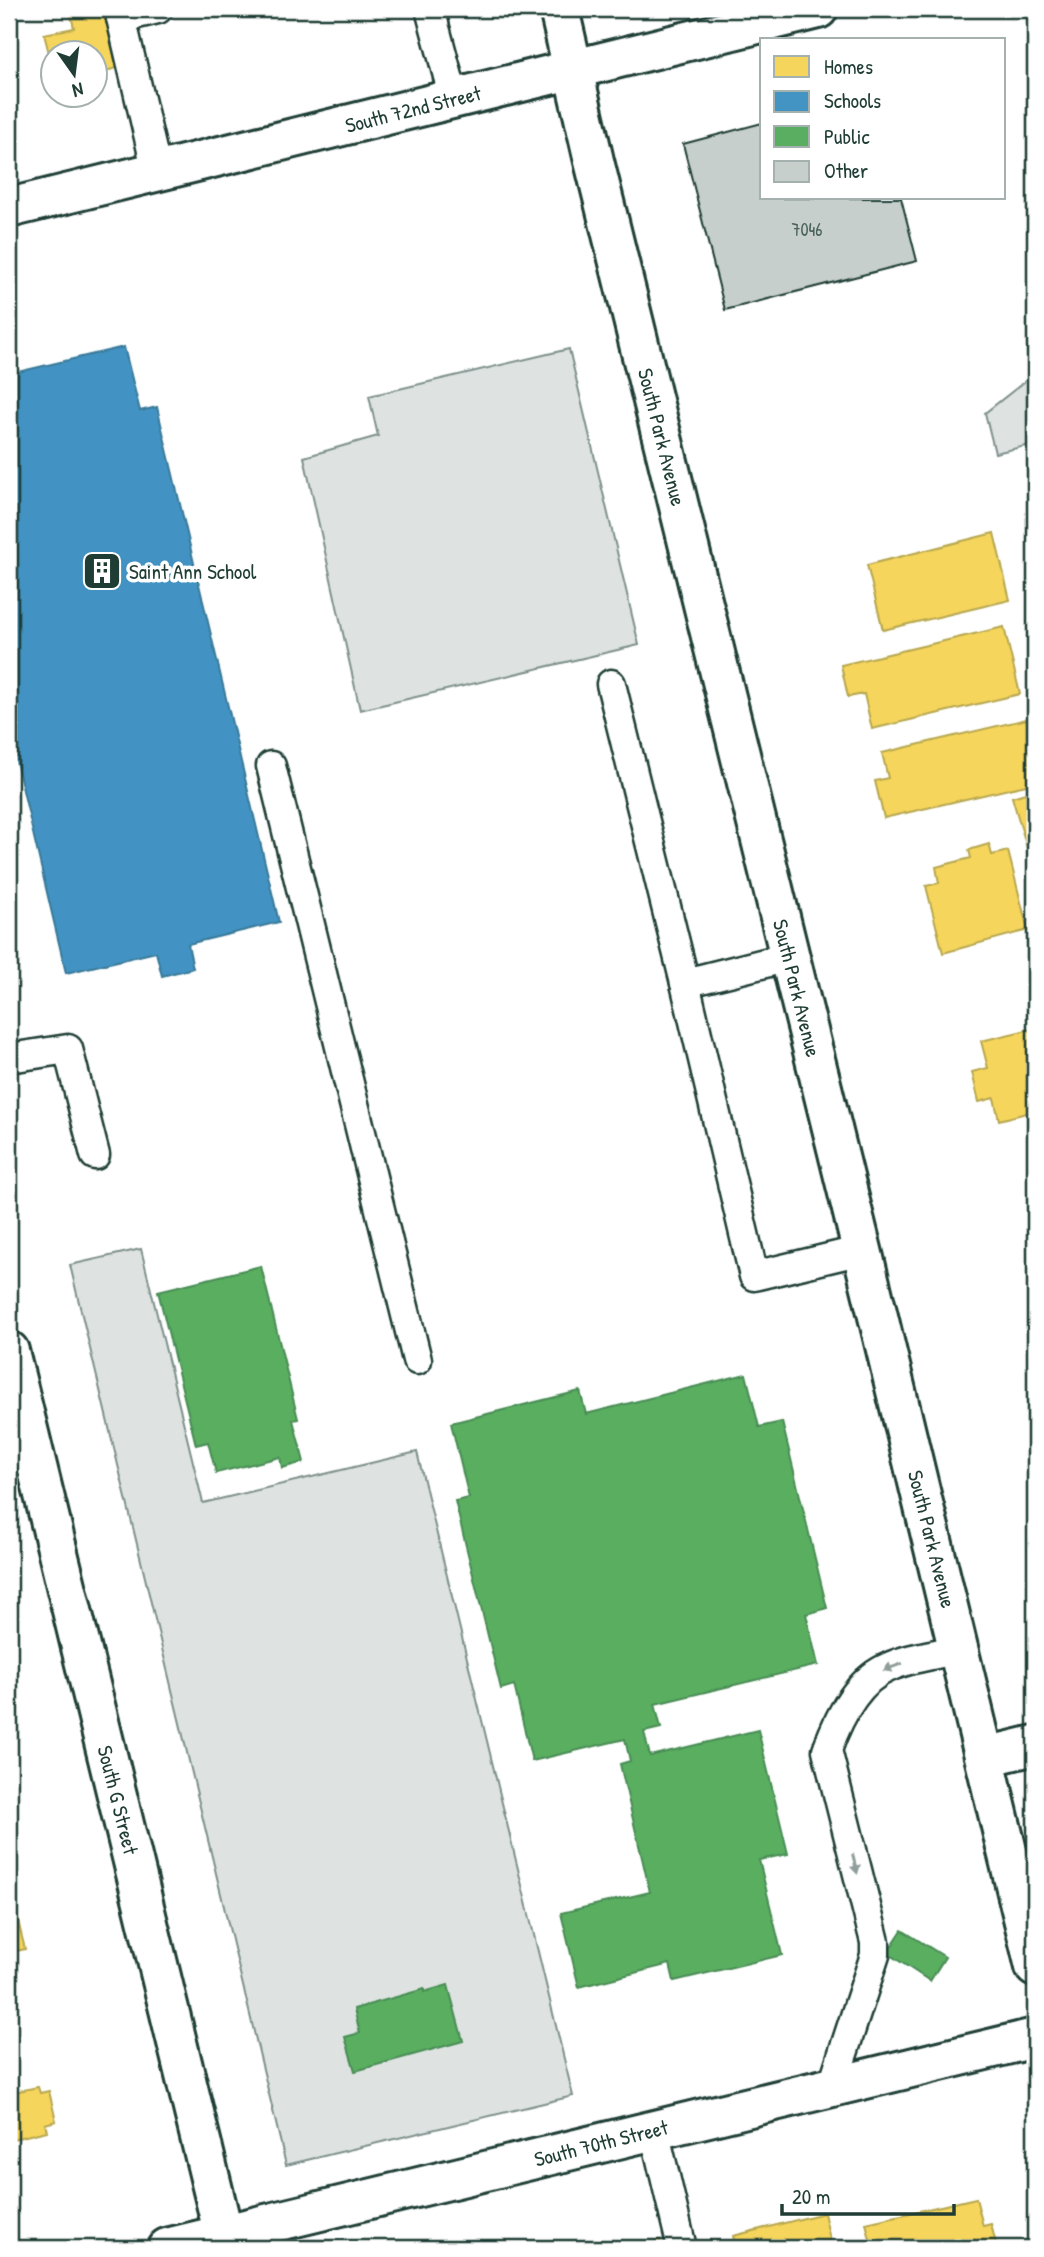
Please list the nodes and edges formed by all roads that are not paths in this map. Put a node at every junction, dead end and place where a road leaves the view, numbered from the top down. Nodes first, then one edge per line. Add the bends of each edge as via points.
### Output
1 (159, 9) edge
2 (430, 9) edge
3 (559, 9) edge
4 (818, 9) edge
5 (120, 13) edge
6 (573, 69) junction
7 (454, 99) junction
8 (157, 172) junction
9 (9, 208) edge
10 (611, 684) dead end
11 (271, 766) dead end
12 (789, 957) junction
13 (685, 983) junction
14 (9, 1058) edge
15 (95, 1155) dead end
16 (862, 1251) junction
17 (9, 1351) edge
18 (417, 1360) dead end
19 (959, 1649) junction
20 (1035, 1745) edge
21 (985, 1757) junction
22 (1035, 1967) edge
23 (1035, 2038) edge
24 (832, 2087) junction
25 (654, 2130) junction
26 (225, 2241) edge
27 (167, 2248) edge
28 (682, 2248) edge

1 - 5 lane
2 - 7 lane
3 - 6 street, South Park Avenue
4 - 6 street, South 72nd Street
5 - 8 lane
6 - 7 street, South 72nd Street
6 - 12 street, South Park Avenue
7 - 8 street, South 72nd Street
8 - 9 street, South 72nd Street
10 - 13 lane
11 - 18 lane
12 - 13 lane
12 - 16 street, South Park Avenue
13 - 16 lane via 754,1276
14 - 15 lane via 68,1049
16 - 19 street, South Park Avenue
17 - 26 street, South G Street
19 - 21 street, South Park Avenue
19 -> 24 lane via 888,1667 872,1678 849,1703 827,1749 875,1955
20 - 21 street
21 - 22 street, South Park Avenue
23 - 24 street, South 70th Street
24 - 25 street, South 70th Street
25 - 26 street, South 70th Street
25 - 28 lane
26 - 27 street, South 70th Street

